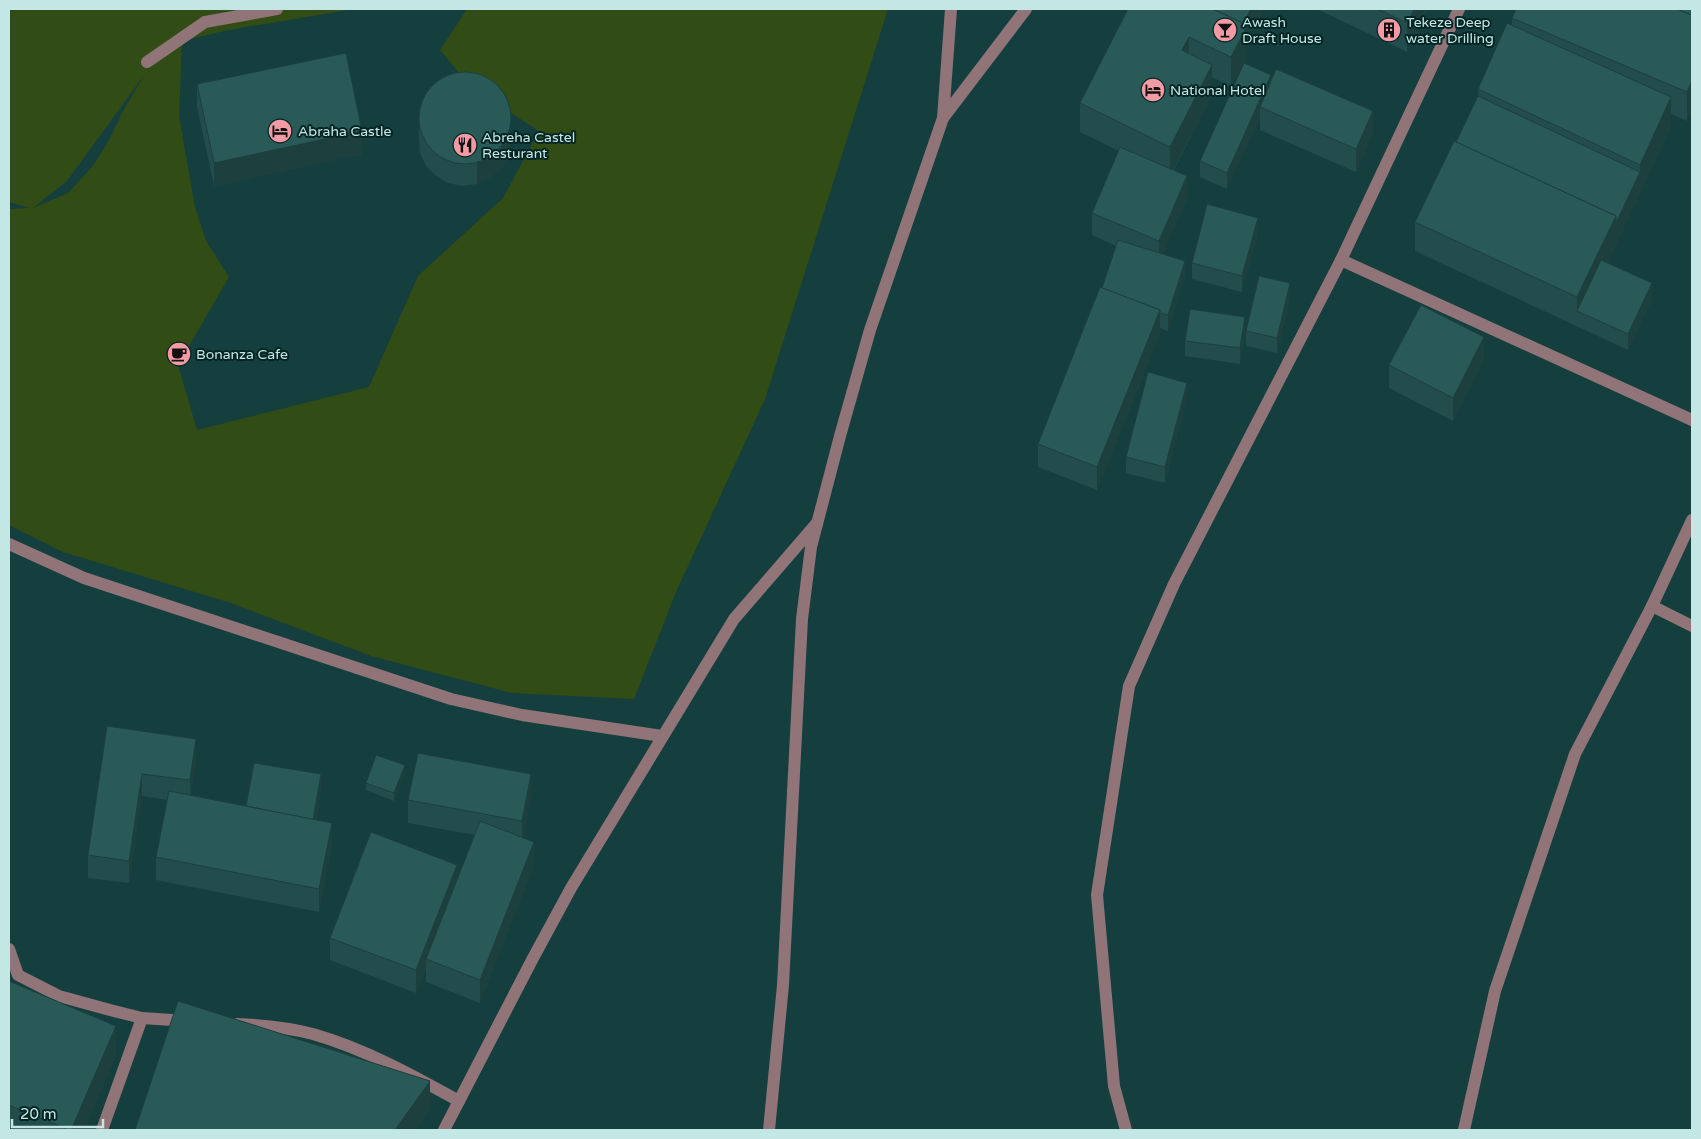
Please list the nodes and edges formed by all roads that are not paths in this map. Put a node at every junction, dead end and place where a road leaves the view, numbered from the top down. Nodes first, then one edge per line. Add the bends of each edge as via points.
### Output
1 (276, 9) edge
2 (951, 9) edge
3 (1026, 9) edge
4 (1459, 9) edge
5 (147, 62) dead end
6 (943, 118) junction
7 (1341, 260) junction
8 (1692, 420) edge
9 (1692, 520) edge
10 (818, 522) junction
11 (9, 544) edge
12 (1652, 606) junction
13 (1692, 626) edge
14 (662, 736) junction
15 (9, 949) edge
16 (14, 976) edge
17 (142, 1018) junction
18 (198, 1022) edge
19 (226, 1023) edge
20 (459, 1101) junction
21 (102, 1130) edge
22 (444, 1130) edge
23 (769, 1130) edge
24 (1126, 1130) edge
25 (1464, 1130) edge

1 - 5 street via 205,22
2 - 6 street
3 - 6 street
4 - 7 street
6 - 10 street via 870,330
7 - 8 street
7 - 24 street via 1174,584 1129,686 1097,895 1114,1086
9 - 12 street
10 - 14 street via 734,618
10 - 23 street via 802,619 783,985
11 - 14 street via 84,578 452,699 522,715
12 - 13 street
12 - 25 street via 1575,754 1495,991
14 - 20 street via 571,888
15 - 16 street
16 - 17 street via 59,996
17 - 18 street
17 - 21 street
19 - 20 street via 312,1034 363,1052
20 - 22 street

